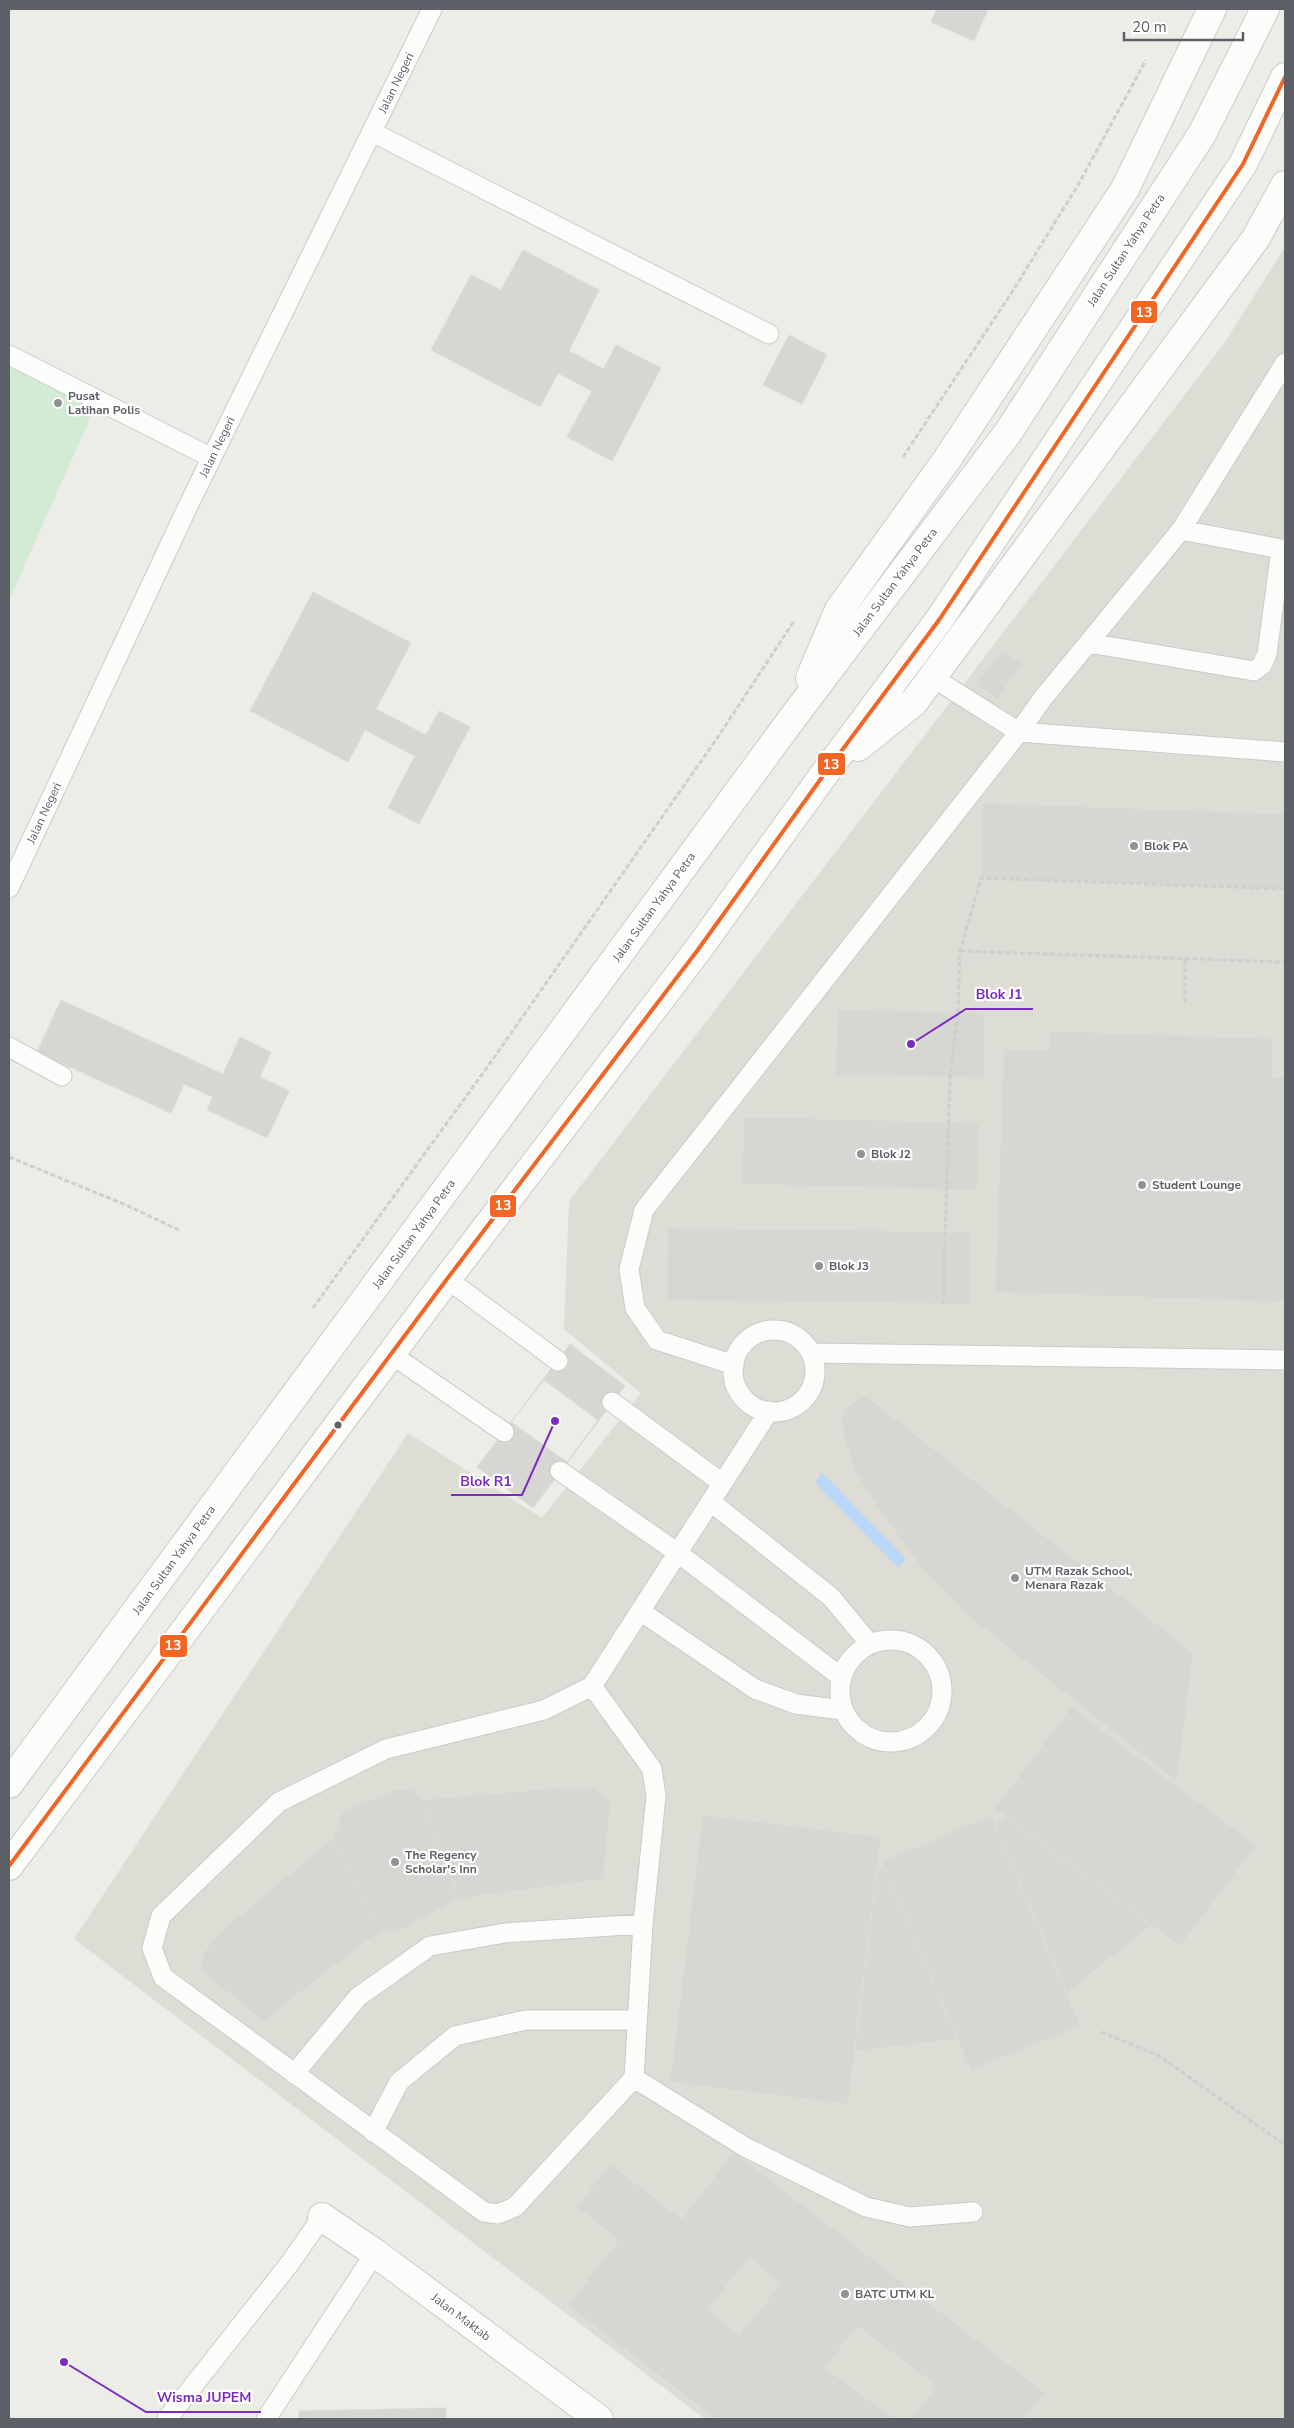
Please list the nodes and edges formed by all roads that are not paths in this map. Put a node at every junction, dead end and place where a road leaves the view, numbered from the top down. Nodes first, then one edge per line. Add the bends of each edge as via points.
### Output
1 (432, 9) edge
2 (1212, 9) edge
3 (1265, 9) edge
4 (1285, 78) edge
5 (372, 132) junction
6 (1285, 185) edge
7 (769, 334) dead end
8 (9, 355) edge
9 (1285, 363) edge
10 (212, 458) junction
11 (1181, 530) junction
12 (1283, 548) edge
13 (1089, 642) junction
14 (932, 677) junction
15 (794, 716) junction
16 (1019, 732) junction
17 (1285, 752) edge
18 (825, 773) junction
19 (9, 888) edge
20 (9, 1047) edge
21 (62, 1076) dead end
22 (447, 1279) junction
23 (811, 1353) junction
24 (392, 1354) junction
25 (1285, 1360) edge
26 (558, 1361) dead end
27 (734, 1365) junction
28 (612, 1402) dead end
29 (768, 1411) junction
30 (504, 1432) dead end
31 (560, 1471) dead end
32 (722, 1483) junction
33 (710, 1502) junction
34 (678, 1553) junction
35 (640, 1611) junction
36 (870, 1644) junction
37 (841, 1677) junction
38 (592, 1686) junction
39 (842, 1710) junction
40 (9, 1784) edge
41 (9, 1866) edge
42 (643, 1924) junction
43 (637, 2020) junction
44 (294, 2074) junction
45 (634, 2078) junction
46 (373, 2132) junction
47 (973, 2212) dead end
48 (322, 2217) joint
49 (375, 2253) junction
50 (167, 2419) edge
51 (266, 2419) edge
52 (598, 2419) edge

1 - 5 lane, Jalan Negeri
2 - 15 main road via 1125,189 948,458 839,610
3 - 15 main road, Jalan Sultan Yahya Petra via 1202,134 1007,434
4 - 18 main road via 1243,164 939,620
5 - 7 lane
5 - 10 lane, Jalan Negeri
6 - 14 main road via 1256,238
8 - 10 lane
9 - 11 lane
10 - 19 lane, Jalan Negeri
11 - 12 lane
11 - 13 lane
12 - 13 lane via 1267,654 1262,666 1254,671
13 - 16 lane
14 - 16 lane
14 - 18 main road via 914,702
15 - 40 main road, Jalan Sultan Yahya Petra
16 - 17 lane
16 - 27 lane via 644,1210 629,1269 635,1308 657,1340
18 - 22 main road via 697,952
20 - 21 lane
22 - 24 main road
22 - 26 lane
23 - 25 lane
23 - 27 lane via 794,1334 768,1331 755,1334 745,1342
23 - 29 lane via 815,1378 811,1390 794,1407
24 - 30 lane
24 - 41 main road
27 - 29 lane via 738,1390 757,1408
28 - 32 lane
29 - 32 lane
31 - 34 lane
32 - 33 lane
33 - 34 lane
33 - 36 lane via 831,1597
34 - 35 lane
34 - 37 lane
35 - 38 lane
35 - 39 lane via 755,1689 796,1704
36 - 37 lane via 847,1663
36 - 39 lane via 887,1640 904,1642 920,1649 933,1661 941,1677 943,1694 939,1711 916,1737 899,1742 881,1742 865,1736
37 - 39 lane
38 - 42 lane via 652,1769 656,1796
38 - 44 lane via 544,1710 386,1749 279,1802 161,1916 152,1948 163,1977
42 - 43 lane
42 - 44 lane via 505,1933 430,1946 358,1997
43 - 45 lane
43 - 46 lane via 526,2020 455,2036 399,2082
44 - 46 lane
45 - 46 lane via 515,2207 498,2214 484,2212
45 - 47 lane via 745,2146 866,2207 910,2217
48 - 49 main road, Jalan Maktab
48 - 50 lane via 290,2263
49 - 51 lane
49 - 52 main road, Jalan Maktab

